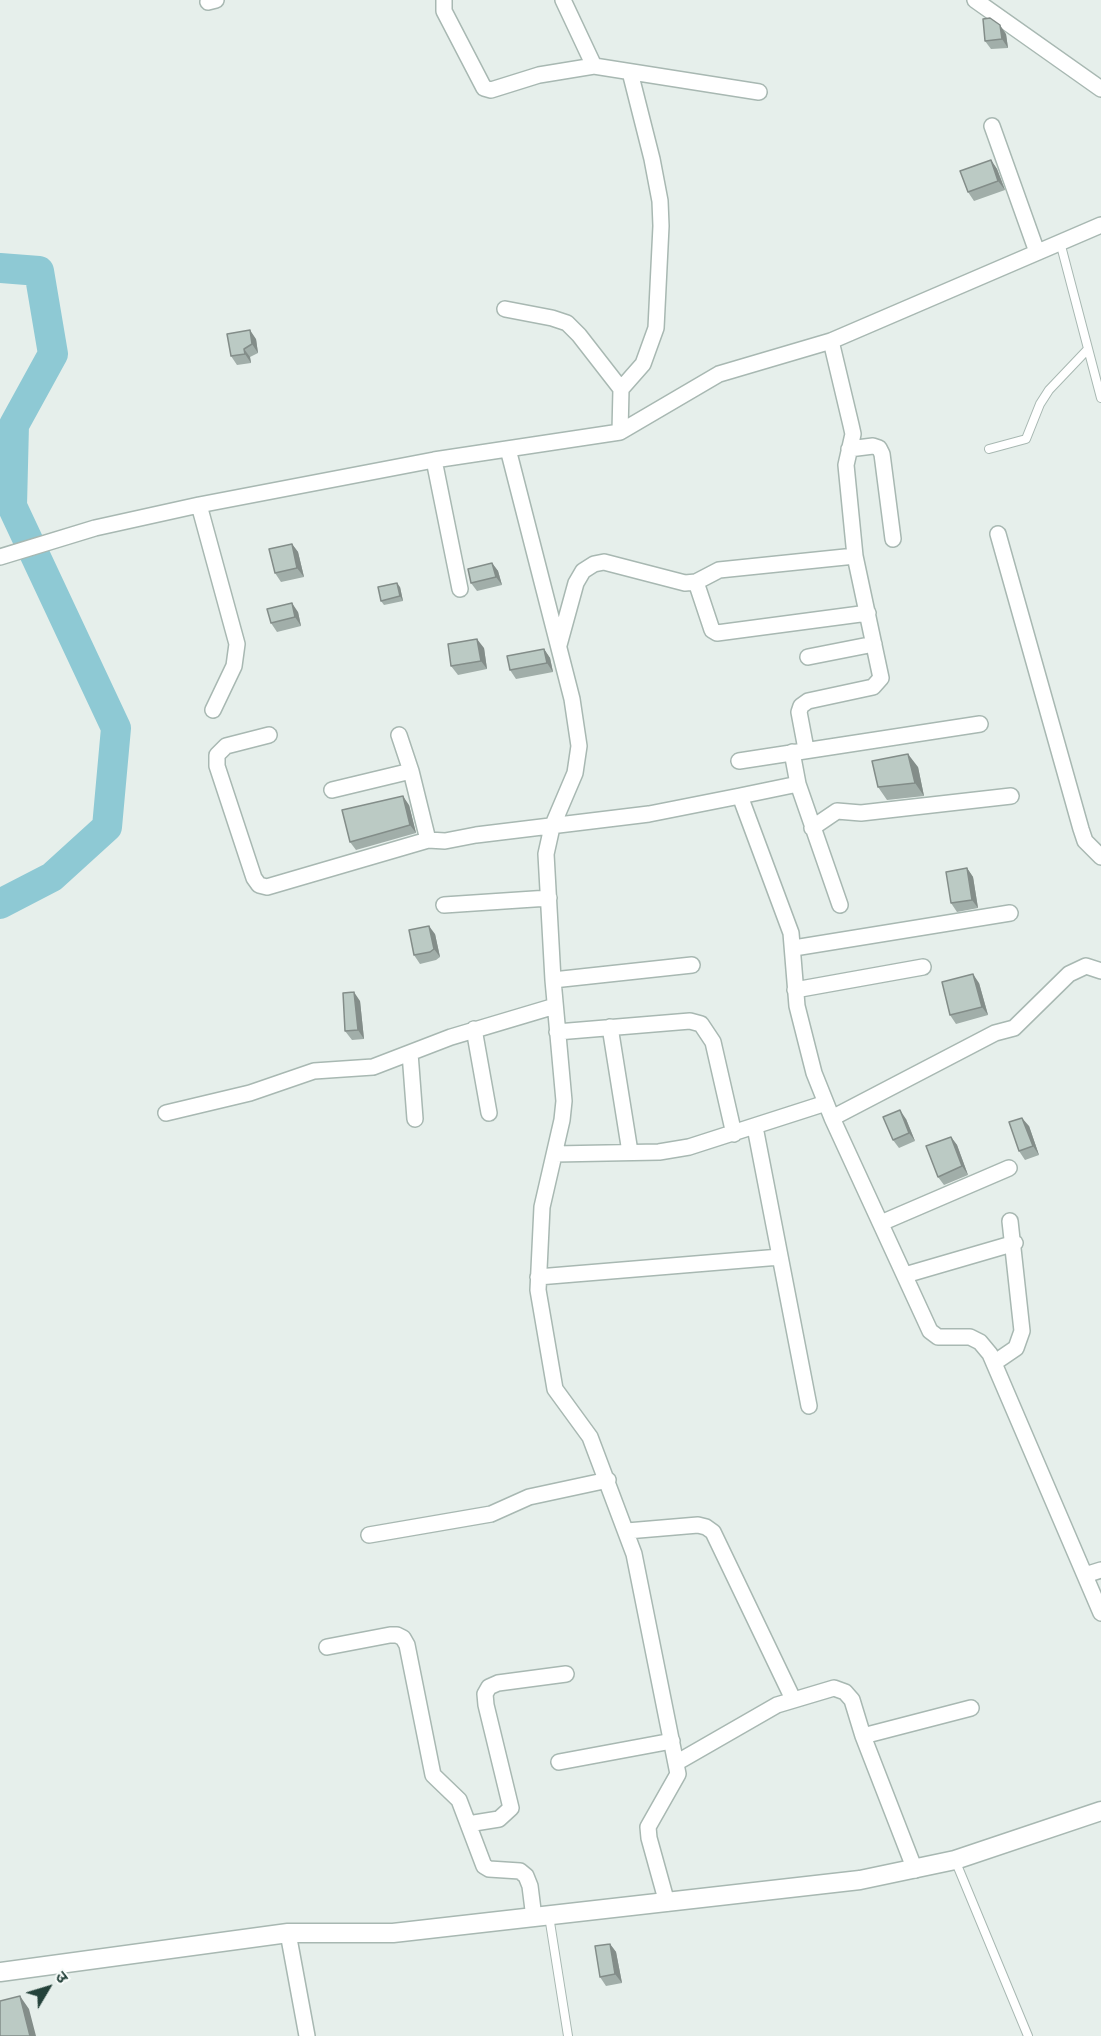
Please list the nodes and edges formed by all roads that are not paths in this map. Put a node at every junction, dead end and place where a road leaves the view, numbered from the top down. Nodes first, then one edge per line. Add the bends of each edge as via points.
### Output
1 (444, 0) edge
2 (563, 0) edge
3 (975, 0) edge
4 (594, 66) junction
5 (630, 72) junction
6 (1101, 89) edge
7 (759, 92) dead end
8 (992, 126) dead end
9 (1101, 225) edge
10 (1060, 242) junction
11 (1037, 252) junction
12 (505, 309) dead end
13 (831, 341) junction
14 (1088, 349) junction
15 (621, 389) junction
16 (1101, 398) edge
17 (620, 432) junction
18 (507, 449) junction
19 (849, 449) junction
20 (989, 449) dead end
21 (434, 460) junction
22 (199, 505) junction
23 (998, 534) dead end
24 (892, 538) dead end
25 (855, 556) junction
26 (0, 557) edge
27 (696, 582) junction
28 (460, 589) dead end
29 (868, 613) junction
30 (874, 644) junction
31 (559, 647) junction
32 (808, 657) dead end
33 (213, 710) dead end
34 (980, 724) dead end
35 (269, 735) dead end
36 (399, 735) dead end
37 (799, 751) junction
38 (739, 761) dead end
39 (411, 771) junction
40 (798, 783) junction
41 (332, 790) dead end
42 (740, 796) junction
43 (1011, 796) dead end
44 (552, 827) junction
45 (813, 828) junction
46 (428, 840) junction
47 (1101, 857) edge
48 (549, 897) junction
49 (444, 905) dead end
50 (840, 905) dead end
51 (1010, 913) dead end
52 (794, 948) junction
53 (692, 966) dead end
54 (923, 967) dead end
55 (1101, 971) edge
56 (553, 980) junction
57 (795, 990) junction
58 (555, 1006) junction
59 (610, 1027) junction
60 (474, 1029) junction
61 (557, 1032) junction
62 (411, 1053) junction
63 (829, 1111) junction
64 (166, 1113) dead end
65 (489, 1113) dead end
66 (415, 1119) dead end
67 (755, 1127) junction
68 (734, 1134) junction
69 (630, 1152) junction
70 (555, 1154) junction
71 (1009, 1168) dead end
72 (1010, 1221) dead end
73 (881, 1223) junction
74 (1015, 1243) junction
75 (780, 1257) junction
76 (906, 1275) junction
77 (538, 1277) junction
78 (994, 1363) junction
79 (809, 1406) dead end
80 (608, 1480) junction
81 (627, 1531) junction
82 (369, 1535) dead end
83 (1101, 1570) edge
84 (1085, 1575) junction
85 (1101, 1613) edge
86 (327, 1647) dead end
87 (566, 1674) dead end
88 (793, 1699) junction
89 (971, 1708) dead end
90 (863, 1736) junction
91 (672, 1741) junction
92 (559, 1762) dead end
93 (676, 1763) junction
94 (1101, 1811) edge
95 (468, 1824) junction
96 (955, 1860) junction
97 (915, 1870) junction
98 (667, 1903) junction
99 (542, 1917) junction
100 (288, 1933) junction
101 (0, 1972) edge
102 (307, 2036) edge
103 (568, 2036) edge
104 (1028, 2036) edge

1 - 4 street via 444,11 484,88 491,90 539,75
2 - 4 street
3 - 6 street
4 - 5 street
5 - 7 street
5 - 15 street via 652,159 662,226 656,328 643,364
8 - 11 street
9 - 10 street
10 - 11 street
10 - 14 lane
11 - 13 street
12 - 15 street via 567,323
13 - 17 street via 719,374
13 - 19 street via 851,425
14 - 16 lane
14 - 20 lane via 1049,390 1026,439
15 - 17 street
17 - 18 street
18 - 21 street
18 - 31 street
19 - 24 street via 873,446 882,454
19 - 25 street via 846,465
21 - 22 street
21 - 28 street
22 - 26 street via 95,528
22 - 33 street via 237,644 234,666
23 - 47 street via 1081,830 1085,841
25 - 27 street via 719,570
25 - 29 street
27 - 29 street via 712,630 717,633
27 - 31 street via 685,583 604,562 594,564 576,583
29 - 30 street
30 - 32 street
30 - 37 street via 879,683 801,706
31 - 44 street via 579,746 575,773
34 - 37 street
35 - 46 street via 225,746 217,755 217,766 259,885 275,886
36 - 39 street
37 - 38 street
37 - 40 street
39 - 41 street
39 - 46 street
40 - 42 street
40 - 45 street
42 - 44 street via 681,810
42 - 52 street
43 - 45 street via 861,813 837,811
44 - 46 street
44 - 48 street via 546,854
45 - 50 street
48 - 49 street
48 - 56 street
51 - 52 street
52 - 57 street
53 - 56 street
54 - 57 street
55 - 63 street via 1086,966 1069,974 1014,1028
56 - 58 street
57 - 63 street via 814,1073
58 - 60 street
58 - 61 street
59 - 61 street
59 - 68 street via 690,1021 701,1024 712,1042
59 - 69 street
60 - 62 street
60 - 65 street
61 - 70 street via 564,1101
62 - 64 street via 373,1068 314,1071 250,1093
62 - 66 street
63 - 67 street
63 - 73 street
67 - 68 street
67 - 75 street
68 - 69 street via 689,1147
69 - 70 street
70 - 77 street via 542,1207
71 - 73 street
72 - 74 street
73 - 76 street
74 - 76 street
74 - 78 street via 1022,1331 1016,1348
75 - 77 street
75 - 79 street
76 - 78 street via 930,1331 938,1337 969,1337 980,1342
77 - 80 street via 555,1389 590,1437
78 - 84 street
80 - 81 street
80 - 82 street via 529,1497 491,1514
81 - 88 street via 698,1525 713,1532
81 - 91 street
83 - 84 street
84 - 85 street
86 - 95 street via 390,1635 403,1638 433,1775 459,1800
87 - 95 street via 489,1687 486,1705 511,1808 499,1818
88 - 90 street via 834,1688 845,1692 852,1700
88 - 93 street
89 - 90 street
90 - 97 street
91 - 92 street
91 - 93 street
93 - 98 street via 678,1774 674,1784 648,1827
94 - 96 street
95 - 99 street via 480,1862 489,1869 520,1870
96 - 97 street
96 - 104 lane
97 - 98 street
98 - 99 street
99 - 100 street via 393,1933
99 - 103 lane
100 - 101 street
100 - 102 street

